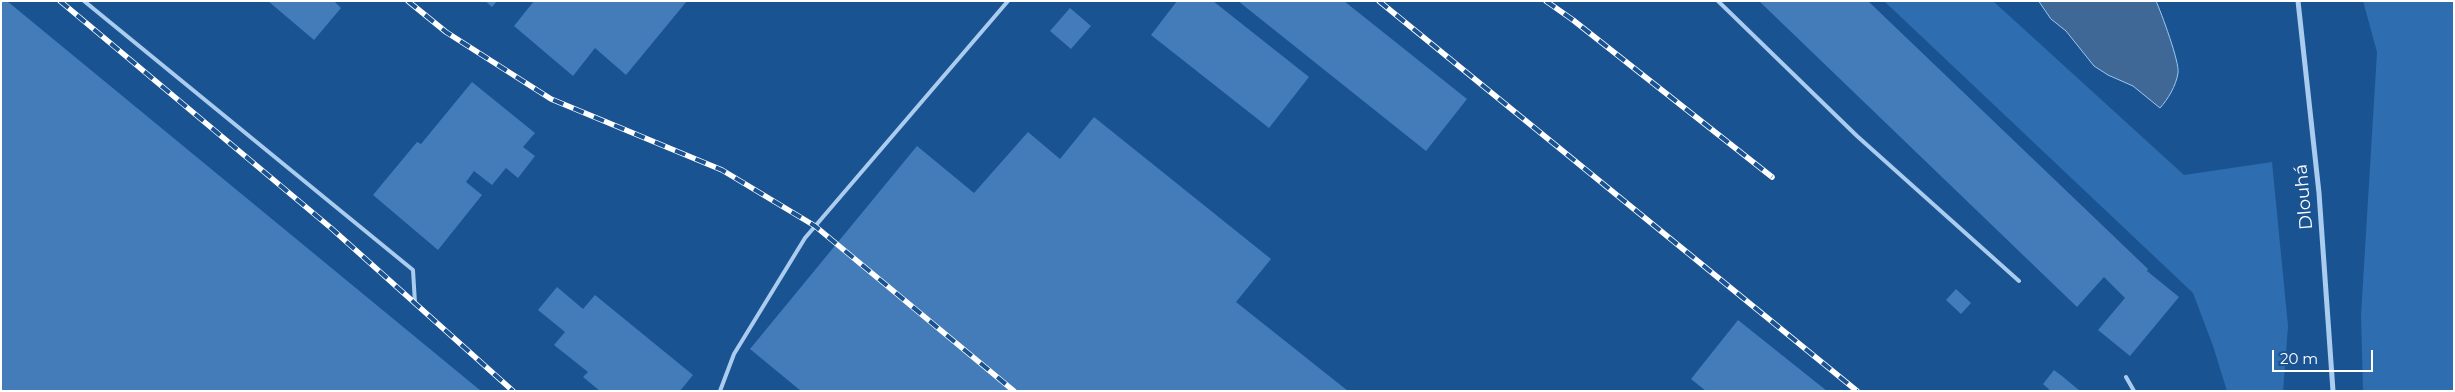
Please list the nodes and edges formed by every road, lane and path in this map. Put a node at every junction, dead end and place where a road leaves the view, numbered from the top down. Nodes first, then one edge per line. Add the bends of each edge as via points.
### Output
1 (84, 1) edge
2 (1008, 1) edge
3 (1718, 1) edge
4 (2298, 1) edge
5 (2019, 281) dead end
6 (2126, 376) dead end
7 (513, 391) edge
8 (720, 391) edge
9 (2134, 391) edge
10 (2332, 391) edge

1 - 7 lane via 413,270 415,303
2 - 8 lane via 805,238 734,354
3 - 5 lane via 1857,136
4 - 10 street, Dlouhá via 2319,193
6 - 9 lane

